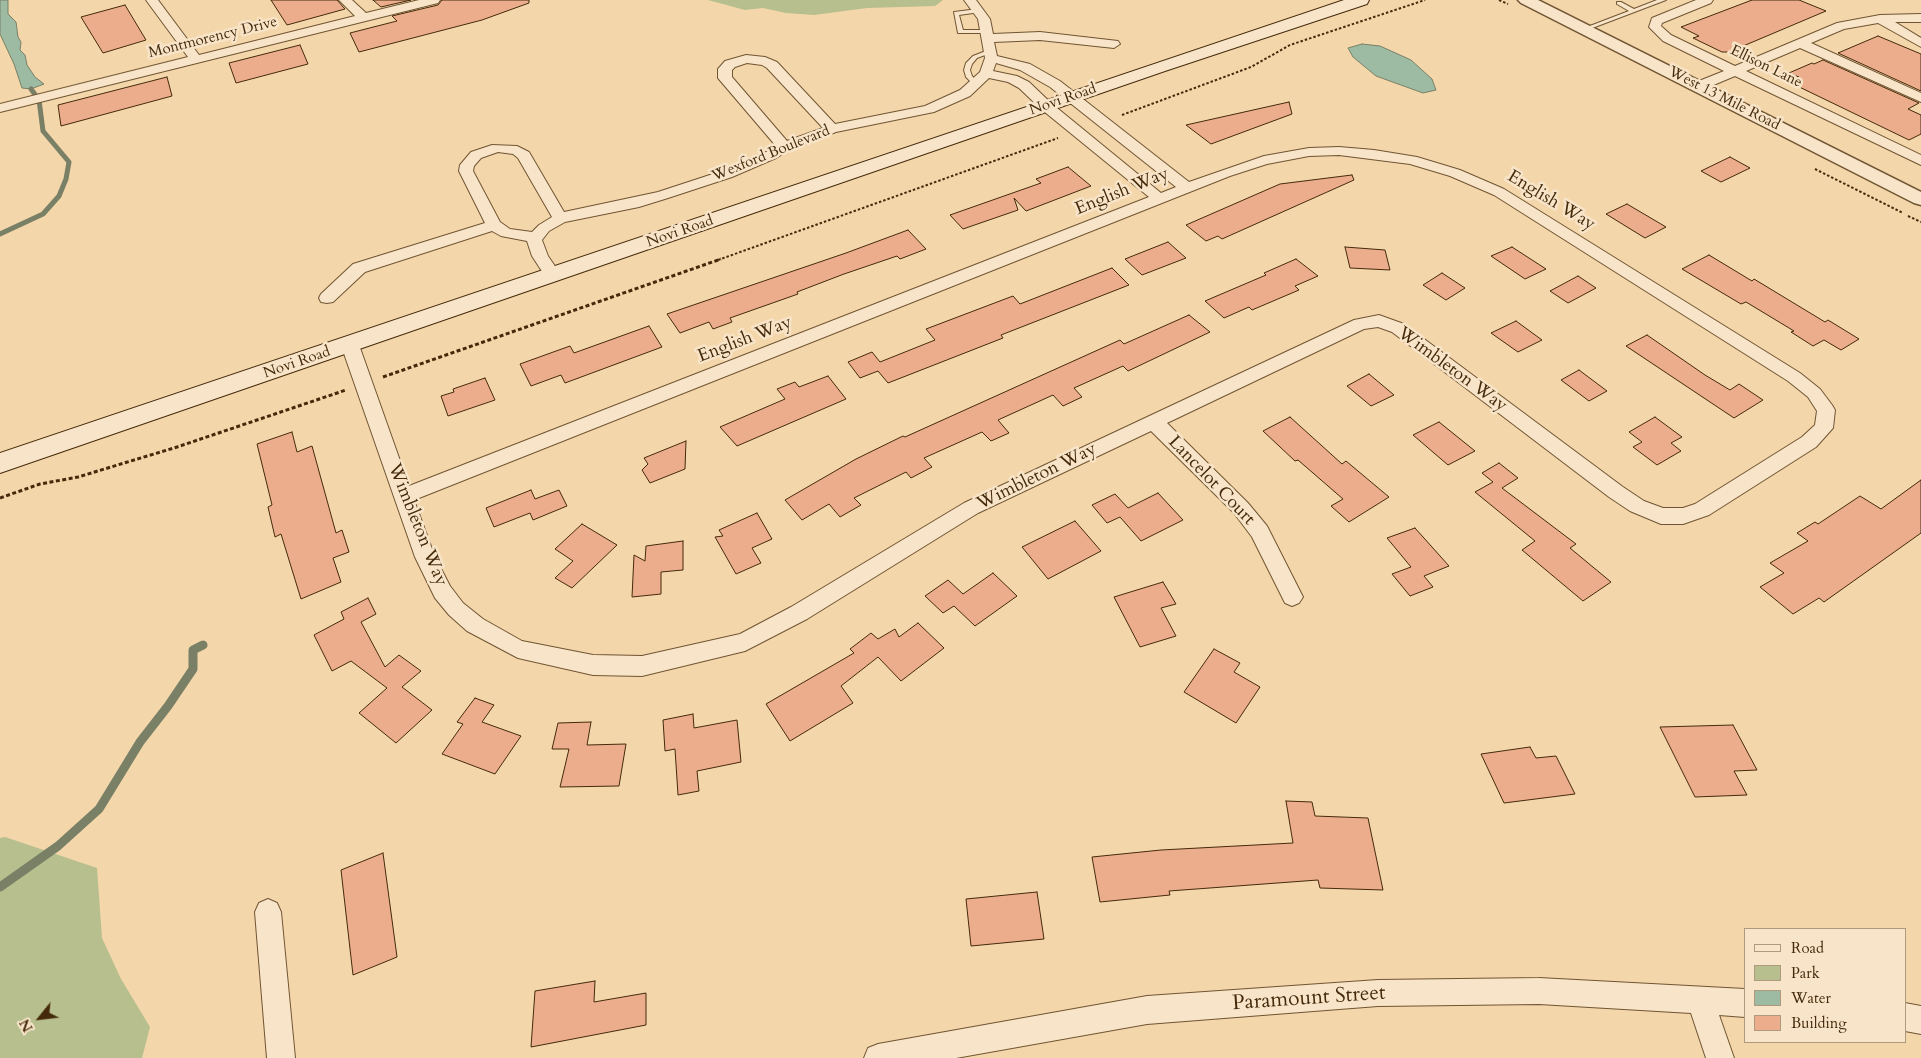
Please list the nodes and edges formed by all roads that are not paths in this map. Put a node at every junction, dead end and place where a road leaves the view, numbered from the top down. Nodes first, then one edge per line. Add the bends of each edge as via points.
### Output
1 (152, 0) edge
2 (345, 0) edge
3 (434, 0) edge
4 (1361, 0) edge
5 (1526, 0) edge
6 (1661, 0) edge
7 (1708, 0) edge
8 (1619, 3) dead end
9 (974, 5) edge
10 (1634, 11) junction
11 (363, 18) junction
12 (1921, 18) edge
13 (1880, 19) junction
14 (1585, 29) junction
15 (1800, 43) junction
16 (1921, 43) edge
17 (1114, 44) dead end
18 (990, 45) junction
19 (196, 59) junction
20 (1735, 71) junction
21 (986, 73) junction
22 (975, 83) junction
23 (1698, 86) junction
24 (1072, 97) junction
25 (1921, 98) edge
26 (1046, 106) junction
27 (0, 108) edge
28 (832, 129) junction
29 (784, 147) junction
30 (1921, 161) edge
31 (1187, 188) junction
32 (1160, 199) junction
33 (1921, 199) edge
34 (560, 218) junction
35 (494, 225) junction
36 (536, 237) junction
37 (553, 275) junction
38 (327, 298) dead end
39 (350, 345) junction
40 (1826, 410) joint
41 (1153, 421) junction
42 (0, 463) edge
43 (402, 496) junction
44 (1292, 597) dead end
45 (268, 912) dead end
46 (1700, 1001) junction
47 (1744, 1003) edge
48 (1906, 1017) edge
49 (1921, 1020) edge
50 (893, 1056) edge
51 (280, 1058) edge
52 (1720, 1058) edge

1 - 19 street
2 - 11 street
3 - 11 street, Montmorency Drive
4 - 24 main road, Novi Road
5 - 14 street, West 13 Mile Road
6 - 10 lane
7 - 20 street, Ellison Lane via 1656,20 1654,27 1667,38
8 - 10 lane
9 - 18 street via 984,19
9 - 18 lane via 956,13 960,32
10 - 14 lane
11 - 19 street, Montmorency Drive
12 - 13 street
13 - 15 street via 1841,26
13 - 16 street
14 - 23 street, West 13 Mile Road
15 - 20 street
15 - 25 street
17 - 18 street via 1040,36
18 - 21 street, Wexford Boulevard
18 - 22 lane via 975,57 967,70
18 - 24 street
19 - 27 street, Montmorency Drive
20 - 23 street
20 - 30 street, Ellison Lane
21 - 22 street, Wexford Boulevard
21 - 26 street via 1024,85
22 - 28 street, Wexford Boulevard via 959,96 929,109
23 - 33 street, West 13 Mile Road
24 - 26 main road, Novi Road
24 - 31 street
26 - 32 street
26 - 37 main road, Novi Road
28 - 29 street, Wexford Boulevard
28 - 29 street via 772,65 746,59 730,64 725,69 725,78
29 - 34 street, Wexford Boulevard via 727,174 663,195
31 - 32 street, English Way
31 - 40 street, English Way via 1264,160 1309,152 1374,154 1412,160 1455,173 1517,202 1794,376 1814,393
32 - 43 street, English Way
34 - 35 street via 524,155 517,150 497,148 476,155 466,171
34 - 36 street, Wexford Boulevard
35 - 36 street via 506,232
35 - 38 street via 359,268
36 - 37 street via 535,245
37 - 39 main road, Novi Road
39 - 42 main road, Novi Road
39 - 43 street, Wimbleton Way
40 - 41 street, Wimbleton Way via 1824,428 1809,442 1702,510 1676,516 1661,516 1637,506 1398,328 1379,321 1360,324
41 - 43 street, Wimbleton Way via 971,508 799,613 745,642 642,666 593,665 554,658 518,649 475,625 442,592
41 - 44 street, Lancelot Court via 1241,508 1260,532
45 - 51 street
46 - 47 street, Paramount Street
46 - 50 street, Paramount Street via 1539,991 1378,993 1147,1010
46 - 52 street
48 - 49 street

